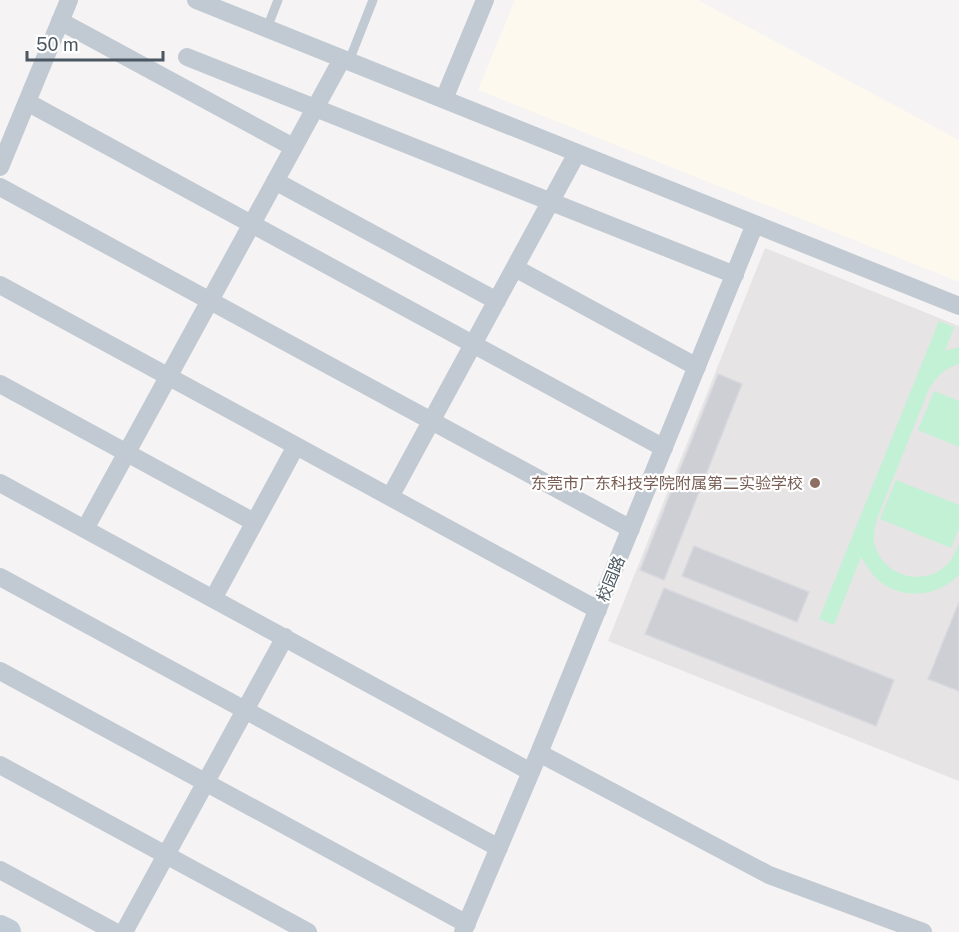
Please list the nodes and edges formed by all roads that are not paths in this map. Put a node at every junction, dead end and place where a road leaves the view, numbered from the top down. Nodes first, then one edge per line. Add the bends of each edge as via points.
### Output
1 (69, 0) edge
2 (196, 0) edge
3 (278, 0) edge
4 (373, 0) edge
5 (485, 0) edge
6 (60, 21) junction
7 (267, 28) junction
8 (188, 57) dead end
9 (345, 60) junction
10 (444, 99) junction
11 (27, 102) junction
12 (315, 108) junction
13 (293, 147) junction
14 (578, 153) junction
15 (0, 167) edge
16 (275, 181) junction
17 (0, 186) edge
18 (551, 202) junction
19 (756, 224) junction
20 (251, 225) junction
21 (515, 268) junction
22 (735, 275) junction
23 (0, 285) edge
24 (210, 300) junction
25 (497, 301) junction
26 (959, 306) edge
27 (473, 345) junction
28 (697, 367) junction
29 (168, 377) junction
30 (0, 384) edge
31 (431, 421) junction
32 (296, 446) junction
33 (664, 448) junction
34 (127, 453) junction
35 (0, 483) edge
36 (390, 497) junction
37 (254, 522) junction
38 (85, 529) junction
39 (631, 529) junction
40 (0, 577) edge
41 (213, 598) junction
42 (598, 610) junction
43 (285, 638) junction
44 (0, 671) edge
45 (245, 710) junction
46 (539, 753) junction
47 (0, 765) edge
48 (531, 772) junction
49 (206, 783) junction
50 (499, 848) junction
51 (166, 855) junction
52 (0, 870) edge
53 (0, 928) edge
54 (465, 928) edge
55 (8, 932) edge
56 (115, 932) edge
57 (124, 932) edge
58 (308, 932) edge
59 (922, 932) edge

1 - 6 street
2 - 7 street
3 - 7 lane
4 - 9 lane
5 - 10 street
6 - 11 street
6 - 13 street
7 - 9 street
8 - 12 street
9 - 10 street
9 - 12 street
10 - 14 street
11 - 15 street
11 - 20 street
12 - 13 street
12 - 18 street
13 - 16 street
14 - 18 street
14 - 19 street
16 - 20 street
16 - 25 street
17 - 24 street
18 - 21 street
18 - 22 street
19 - 22 street, 校园路
19 - 26 street
20 - 24 street
20 - 27 street
21 - 25 street
21 - 28 street
22 - 28 street, 校园路
23 - 29 street
24 - 29 street
24 - 31 street
25 - 27 street
27 - 31 street
27 - 33 street
28 - 33 street, 校园路
29 - 32 street
29 - 34 street
30 - 34 street
31 - 36 street
31 - 39 street
32 - 36 street
32 - 37 street
33 - 39 street, 校园路
34 - 37 street
34 - 38 street
35 - 38 street
36 - 42 street
37 - 41 street
38 - 41 street
39 - 42 street, 校园路
40 - 45 street
41 - 43 street
42 - 46 street, 校园路
43 - 45 street
43 - 48 street
44 - 49 street
45 - 49 street
45 - 50 street
46 - 48 street, 校园路
46 - 59 street via 769,875
47 - 51 street
48 - 50 street, 校园路
49 - 51 street
49 - 54 street
50 - 54 street, 校园路
51 - 57 street
51 - 58 street
52 - 56 street
53 - 55 main road

